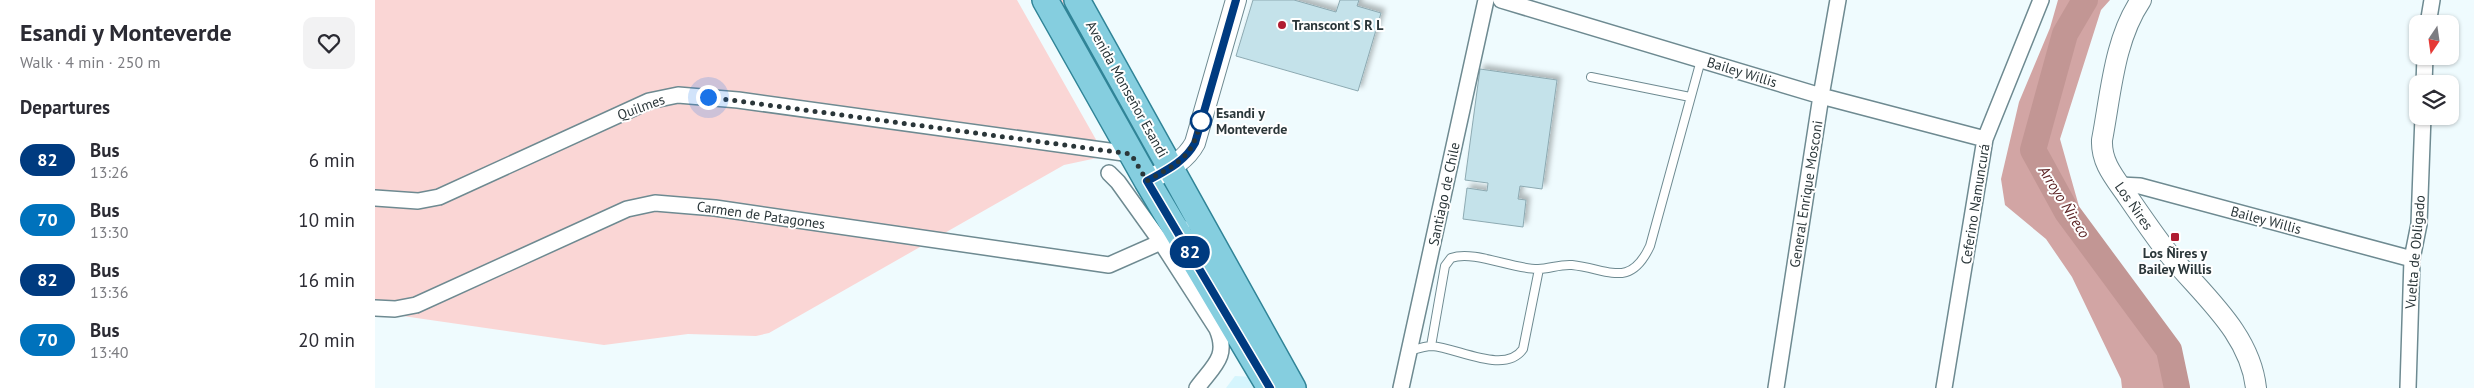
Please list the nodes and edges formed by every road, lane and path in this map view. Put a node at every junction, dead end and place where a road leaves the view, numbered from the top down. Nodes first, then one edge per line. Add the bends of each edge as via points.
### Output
1 (1045, 0) edge
2 (1077, 0) edge
3 (1236, 0) edge
4 (1486, 0) edge
5 (1501, 0) edge
6 (1838, 0) edge
7 (2041, 0) edge
8 (2141, 0) edge
9 (2432, 0) edge
10 (2430, 15) edge
11 (1701, 60) junction
12 (1591, 77) dead end
13 (1690, 96) junction
14 (1821, 96) junction
15 (2423, 125) edge
16 (1985, 139) junction
17 (1131, 154) junction
18 (1171, 167) junction
19 (1109, 173) dead end
20 (1147, 181) junction
21 (2120, 185) junction
22 (375, 198) edge
23 (1197, 217) junction
24 (1169, 237) junction
25 (2412, 259) junction
26 (1539, 269) junction
27 (375, 308) edge
28 (1431, 346) junction
29 (1409, 351) junction
30 (1197, 388) edge
31 (1270, 388) edge
32 (1293, 388) edge
33 (1401, 388) edge
34 (1776, 388) edge
35 (1944, 388) edge
36 (2256, 388) edge
37 (2408, 388) edge

1 - 17 main road, Avenida Monseñor Esandi
2 - 18 main road, Avenida Monseñor Esandi
3 - 18 street via 1195,143 1190,152
4 - 29 street, Santiago de Chile
5 - 11 street, Bailey Willis
6 - 14 street, General Enrique Mosconi
7 - 16 street, Ceferino Namuncurá
8 - 21 street, Los Ñires via 2125,28 2102,140 2107,166
9 - 10 street
11 - 13 lane
11 - 14 street, Bailey Willis
12 - 13 lane
13 - 26 lane via 1660,211 1643,261 1625,273 1571,265
14 - 16 street, Bailey Willis
14 - 34 street, General Enrique Mosconi
15 - 25 street, Vuelta de Obligado via 2419,224
16 - 35 street, Ceferino Namuncurá
17 - 20 main road, Avenida Monseñor Esandi
17 - 22 street, Quilmes via 748,101 677,95 649,101 439,197 418,200
18 - 20 street
18 - 23 main road, Avenida Monseñor Esandi
19 - 24 street
20 - 24 main road, Avenida Monseñor Esandi
21 - 25 street, Bailey Willis via 2140,186
21 - 36 street, Los Ñires via 2169,253 2234,330 2252,366
23 - 24 street, Carmen de Patagones
23 - 32 main road, Avenida Monseñor Esandi
24 - 27 street, Carmen de Patagones via 1109,265 715,208 655,203 627,209 416,305
24 - 30 street via 1223,342 1219,359
24 - 31 main road, Avenida Monseñor Esandi
25 - 37 street, Vuelta de Obligado
26 - 28 lane via 1523,349 1518,356 1502,361
26 - 28 lane via 1463,256 1451,258 1445,266
28 - 29 lane
29 - 33 street, Santiago de Chile

